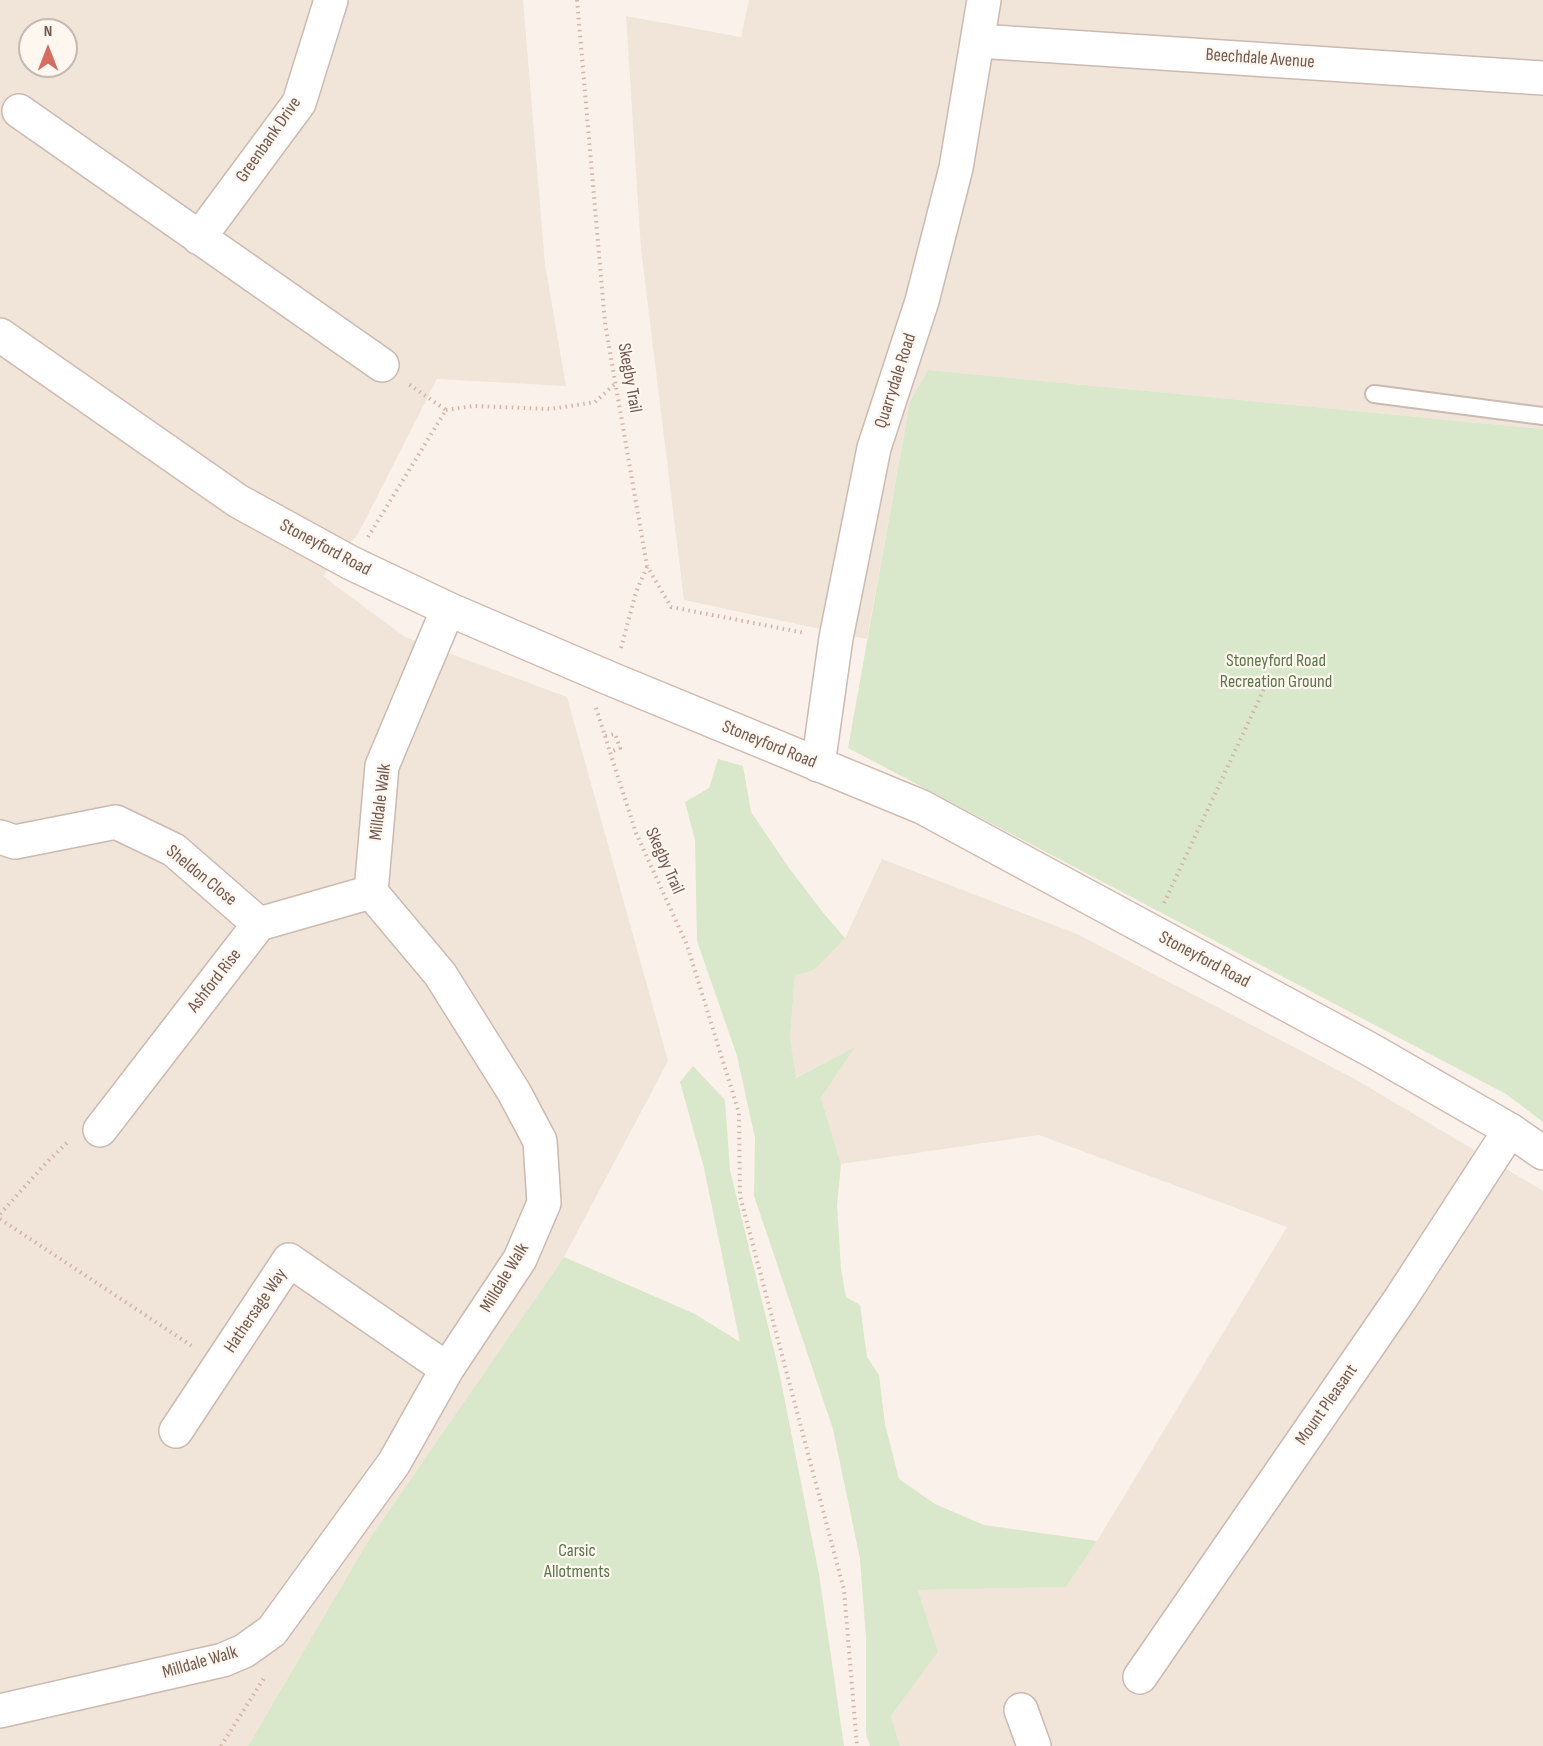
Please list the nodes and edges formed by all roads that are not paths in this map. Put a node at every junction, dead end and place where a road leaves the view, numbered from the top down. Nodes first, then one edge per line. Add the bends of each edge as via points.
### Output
1 (331, 0) edge
2 (984, 0) edge
3 (978, 41) junction
4 (1543, 78) edge
5 (19, 111) dead end
6 (199, 238) junction
7 (0, 334) edge
8 (382, 365) road end
9 (1374, 394) dead end
10 (1543, 416) edge
11 (448, 609) junction
12 (818, 765) junction
13 (0, 837) edge
14 (371, 892) junction
15 (259, 924) junction
16 (100, 1130) road end
17 (1510, 1130) junction
18 (1543, 1153) edge
19 (447, 1369) junction
20 (176, 1431) dead end
21 (1140, 1677) dead end
22 (1022, 1710) dead end
23 (0, 1711) edge
24 (1034, 1746) edge

1 - 6 street, Greenbank Drive via 299,103
2 - 3 street, Quarrydale Road
3 - 4 street, Beechdale Avenue
3 - 12 street, Quarrydale Road via 956,168 922,300 874,448 836,638
5 - 6 street
6 - 8 street
7 - 11 street, Stoneyford Road via 238,501 351,563
9 - 10 lane
11 - 12 street, Stoneyford Road
11 - 14 street, Milldale Walk via 382,766
12 - 17 street, Stoneyford Road via 922,807 1371,1050
13 - 15 street, Sheldon Close via 15,842 116,822 174,850
14 - 15 street
14 - 19 street, Milldale Walk via 440,974 540,1141 544,1203 520,1259
15 - 16 street, Ashford Rise
17 - 18 street, Stoneyford Road
17 - 21 street, Mount Pleasant via 1401,1298
19 - 20 street, Hathersage Way via 289,1260
19 - 23 street, Milldale Walk via 394,1463 272,1631 263,1638 223,1660
22 - 24 street

